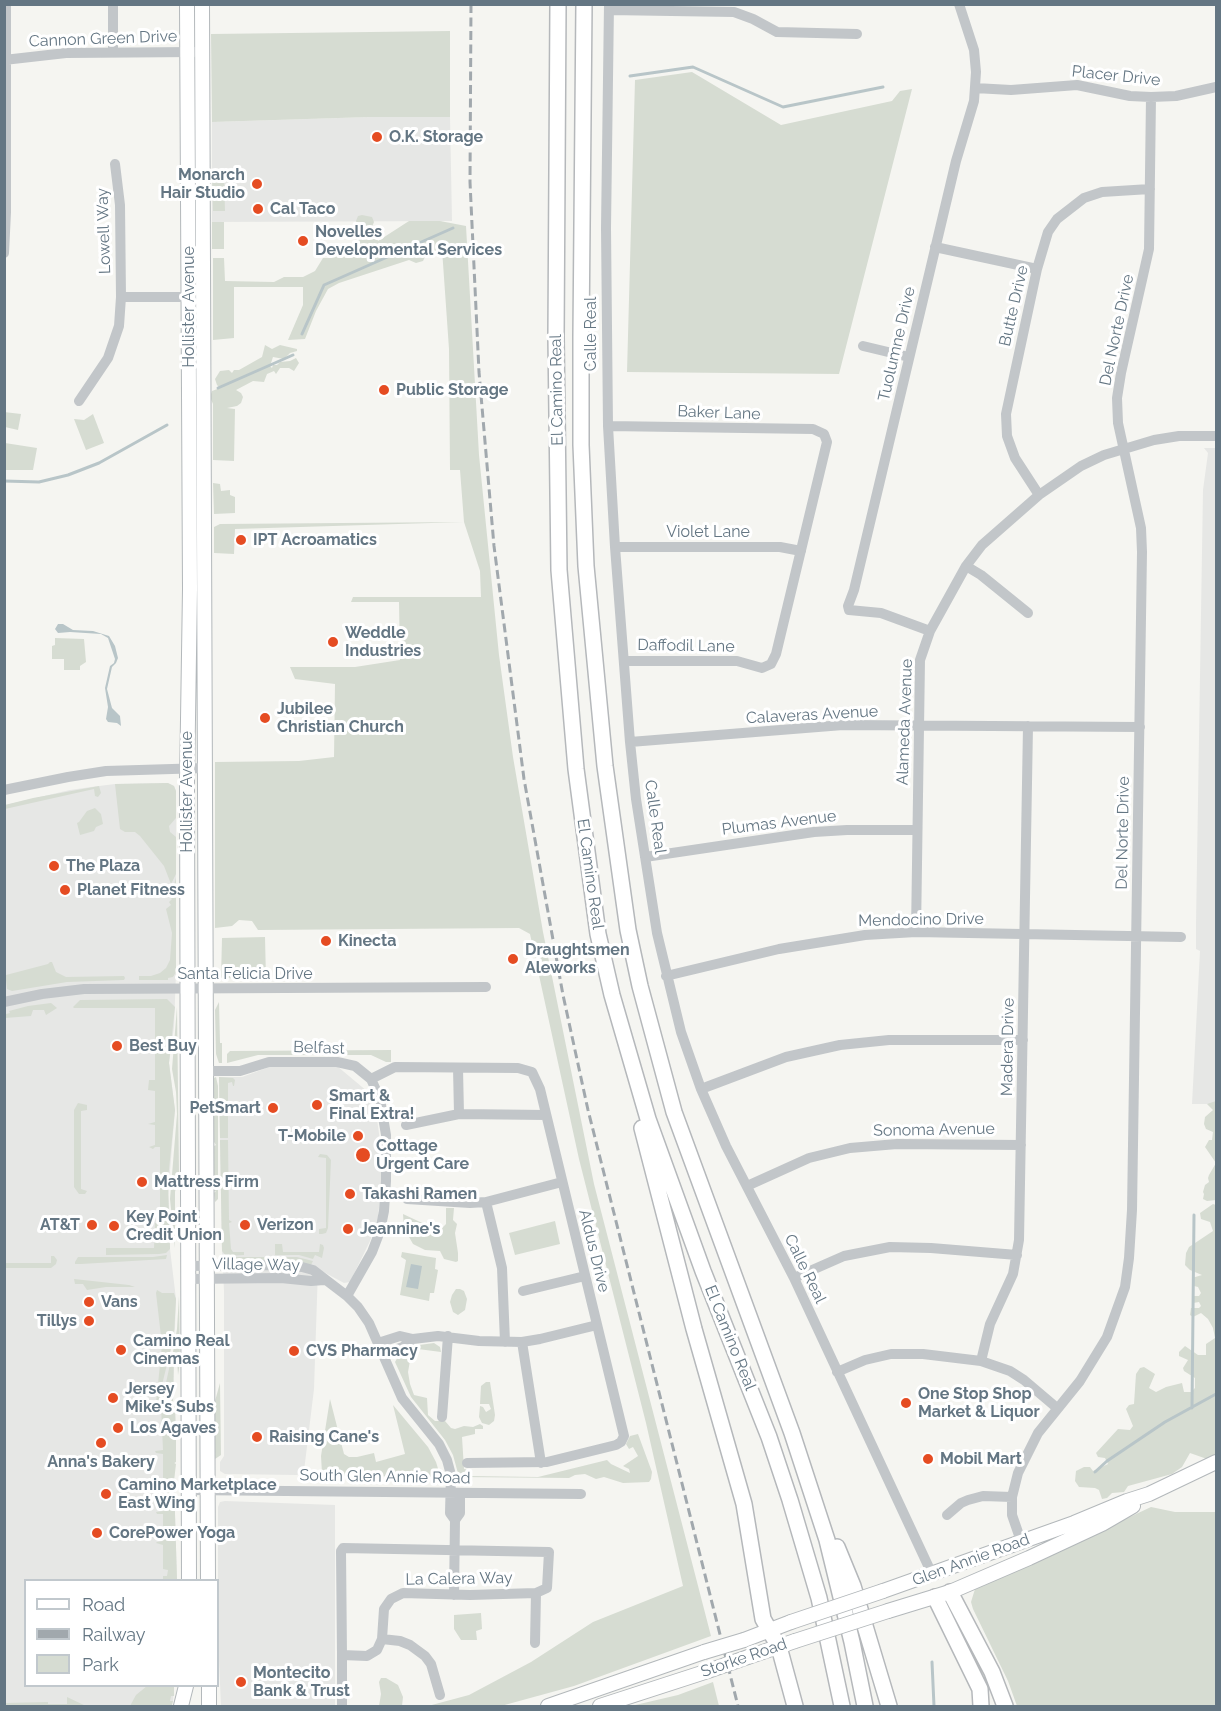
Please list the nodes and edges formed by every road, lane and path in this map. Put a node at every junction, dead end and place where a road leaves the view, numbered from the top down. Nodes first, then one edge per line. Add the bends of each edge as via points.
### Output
1 (6, 4) edge
2 (113, 4) edge
3 (187, 4) edge
4 (202, 4) edge
5 (558, 4) edge
6 (584, 4) edge
7 (959, 4) edge
8 (609, 7) edge
9 (857, 34) dead end
10 (113, 52) junction
11 (188, 52) junction
12 (203, 52) junction
13 (5, 60) edge
14 (1216, 87) edge
15 (975, 88) junction
16 (1151, 97) junction
17 (116, 164) dead end
18 (1150, 189) junction
19 (935, 246) junction
20 (4, 254) edge
21 (1037, 269) junction
22 (121, 297) junction
23 (189, 297) junction
24 (204, 297) junction
25 (863, 346) dead end
26 (909, 357) junction
27 (79, 401) dead end
28 (608, 426) junction
29 (1216, 436) edge
30 (1124, 449) junction
31 (1039, 495) junction
32 (615, 547) junction
33 (801, 550) junction
34 (966, 566) junction
35 (1028, 613) dead end
36 (930, 631) junction
37 (624, 661) junction
38 (919, 726) junction
39 (1028, 726) junction
40 (1140, 727) junction
41 (630, 742) junction
42 (187, 768) junction
43 (205, 768) junction
44 (4, 790) edge
45 (917, 830) junction
46 (645, 857) junction
47 (916, 932) junction
48 (1024, 934) junction
49 (1136, 936) junction
50 (1181, 937) dead end
51 (666, 976) junction
52 (486, 987) dead end
53 (188, 989) junction
54 (205, 989) junction
55 (4, 1002) edge
56 (1023, 1040) junction
57 (626, 1046) junction
58 (458, 1068) junction
59 (205, 1071) junction
60 (371, 1079) junction
61 (701, 1089) junction
62 (459, 1114) junction
63 (546, 1115) junction
64 (406, 1125) dead end
65 (1021, 1145) junction
66 (562, 1182) junction
67 (747, 1186) junction
68 (407, 1198) dead end
69 (486, 1202) junction
70 (1017, 1255) junction
71 (187, 1272) junction
72 (206, 1272) junction
73 (585, 1276) junction
74 (794, 1278) junction
75 (523, 1291) dead end
76 (347, 1296) junction
77 (597, 1325) junction
78 (448, 1336) junction
79 (413, 1339) junction
80 (378, 1342) junction
81 (505, 1342) junction
82 (522, 1342) junction
83 (382, 1354) junction
84 (981, 1361) junction
85 (837, 1372) junction
86 (1057, 1408) junction
87 (442, 1417) dead end
88 (792, 1433) junction
89 (1216, 1462) edge
90 (467, 1463) dead end
91 (541, 1463) junction
92 (188, 1490) junction
93 (207, 1490) junction
94 (455, 1493) junction
95 (581, 1494) dead end
96 (1149, 1494) junction
97 (1012, 1497) junction
98 (947, 1515) dead end
99 (1021, 1541) junction
100 (454, 1549) junction
101 (932, 1574) junction
102 (189, 1579) edge
103 (208, 1579) edge
104 (950, 1592) junction
105 (536, 1593) junction
106 (454, 1595) junction
107 (935, 1597) junction
108 (888, 1611) joint
109 (791, 1622) joint
110 (768, 1630) junction
111 (382, 1639) junction
112 (535, 1643) dead end
113 (779, 1647) junction
114 (342, 1655) junction
115 (187, 1687) edge
116 (187, 1687) edge
117 (440, 1695) dead end
118 (181, 1707) edge
119 (188, 1707) edge
120 (342, 1707) edge
121 (548, 1707) edge
122 (600, 1707) edge
123 (795, 1707) edge
124 (842, 1707) edge
125 (865, 1707) edge
126 (889, 1707) edge
127 (981, 1707) edge
128 (1005, 1707) edge

1 - 13 street
2 - 10 street
3 - 11 main road, Hollister Avenue
4 - 12 main road, Hollister Avenue
5 - 57 highway, El Camino Real via 559,570 568,699 598,933
6 - 88 highway, El Camino Real via 581,445 586,566 605,765 628,930 674,1112
7 - 15 street, Tuolumne Drive via 974,50
8 - 9 street via 734,12 777,32
8 - 28 street, Calle Real
10 - 11 street, Cannon Green Drive
10 - 13 street, Cannon Green Drive via 54,53
11 - 12 street, Cannon Green Drive
11 - 23 main road, Hollister Avenue
12 - 24 main road, Hollister Avenue
13 - 20 street
14 - 16 street, Placer Drive
15 - 16 street, Placer Drive via 1011,90 1077,85
15 - 19 street, Tuolumne Drive
16 - 18 street, Del Norte Drive
17 - 22 street, Lowell Way
18 - 21 street, Butte Drive via 1102,192 1083,198 1057,219 1048,232
18 - 30 street, Del Norte Drive via 1148,256 1118,391 1118,423
19 - 21 street
19 - 26 street, Tuolumne Drive
21 - 31 street, Butte Drive via 1007,402 1006,424 1015,458
22 - 23 street, Lowell Way
22 - 27 street, Lowell Way via 119,326 112,348
23 - 24 street, Lowell Way
23 - 42 main road, Hollister Avenue
24 - 43 main road, Hollister Avenue
25 - 26 street
26 - 36 street, Tuolumne Drive via 848,608 881,613
28 - 32 street, Calle Real
28 - 33 street, Baker Lane via 820,431 826,437 826,447
29 - 30 street, Alameda Avenue via 1166,438
30 - 31 street, Alameda Avenue via 1081,466
30 - 40 street, Del Norte Drive via 1142,536
31 - 34 street, Alameda Avenue via 982,545
32 - 33 street, Violet Lane
32 - 37 street, Calle Real
33 - 37 street, Daffodil Lane via 776,654 767,667 737,661
34 - 35 street
34 - 36 street, Alameda Avenue
36 - 38 street, Alameda Avenue via 920,660
37 - 41 street, Calle Real
38 - 39 street, Calaveras Avenue
38 - 41 street, Calaveras Avenue via 843,725
38 - 45 street, Alameda Avenue
39 - 40 street, Calaveras Avenue
39 - 48 street, Madera Drive
40 - 49 street, Del Norte Drive
41 - 46 street, Calle Real
42 - 43 street
42 - 44 street via 106,771
42 - 53 main road, Hollister Avenue
43 - 54 main road, Hollister Avenue
45 - 46 street, Plumas Avenue via 814,832
45 - 47 street, Alameda Avenue
46 - 51 street, Calle Real
47 - 48 street, Mendocino Drive
47 - 51 street, Mendocino Drive via 823,940
48 - 49 street, Mendocino Drive
48 - 56 street, Madera Drive
49 - 50 street, Mendocino Drive
49 - 86 street, Del Norte Drive via 1128,1267 1107,1337
51 - 61 street, Calle Real
52 - 54 street, Santa Felicia Drive
53 - 54 street, Santa Felicia Drive
53 - 55 street, Santa Felicia Drive via 78,989
53 - 71 main road, Hollister Avenue
54 - 59 main road, Hollister Avenue
56 - 61 street via 889,1040 848,1044 786,1057
56 - 65 street, Madera Drive
57 - 110 highway via 646,1145 744,1504
57 - 124 highway, El Camino Real via 687,1228 790,1500 819,1598
58 - 60 street via 392,1067
58 - 62 street
58 - 63 street, Aldus Drive via 518,1068 532,1072
59 - 60 street, Belfast via 240,1071 269,1062 337,1062 355,1066
59 - 72 main road, Hollister Avenue
60 - 76 street via 380,1099 386,1135 384,1211 372,1252
61 - 67 street, Calle Real
62 - 63 street
62 - 64 street
63 - 66 street, Aldus Drive
65 - 67 street, Sonoma Avenue via 897,1143 859,1147 809,1158
65 - 70 street, Madera Drive
66 - 69 street
66 - 73 street, Aldus Drive
67 - 74 street, Calle Real
68 - 69 street
69 - 81 street via 502,1268
70 - 74 street via 890,1247 844,1256
70 - 84 street, Madera Drive via 987,1332
71 - 72 street, Village Way
71 - 92 main road, Hollister Avenue
72 - 76 street, Village Way via 295,1266 313,1270
72 - 93 main road, Hollister Avenue
73 - 75 street
73 - 77 street, Aldus Drive
74 - 85 street, Calle Real
76 - 80 street, Village Way via 364,1315
77 - 82 street
77 - 91 street, Aldus Drive via 623,1438 616,1445
78 - 79 street
78 - 81 street
78 - 87 street
79 - 80 street via 400,1336
79 - 83 street
80 - 83 street, Village Way
81 - 82 street
82 - 91 street
83 - 94 street, Village Way via 402,1398 443,1451
84 - 85 street via 891,1354
84 - 86 street via 1010,1371
85 - 101 street, Calle Real
86 - 97 street, Del Norte Drive via 1026,1452
88 - 125 highway, El Camino Real via 827,1540
88 - 126 highway via 853,1586
89 - 96 main road, Glen Annie Road
90 - 91 street
92 - 93 street, South Glen Annie Road
92 - 102 main road, Hollister Avenue
93 - 94 street, South Glen Annie Road
93 - 103 main road, Hollister Avenue
94 - 95 street, South Glen Annie Road
94 - 100 street, Village Way via 450,1513 454,1520
96 - 99 main road, Glen Annie Road
96 - 104 main road, Glen Annie Road via 1130,1509 1069,1540
97 - 98 street via 968,1500
97 - 99 street, Del Norte Drive via 1012,1515
99 - 101 main road, Glen Annie Road
100 - 105 street, La Calera Way via 548,1551 547,1588
100 - 106 street, Village Way
100 - 114 street via 343,1548
101 - 104 main road
101 - 107 main road
101 - 109 main road, Glen Annie Road, bridge
104 - 107 main road, Glen Annie Road
104 - 128 highway via 992,1672
105 - 106 street, La Calera Way
105 - 112 street
106 - 111 street, La Calera Way via 397,1595 384,1609
107 - 108 main road, Glen Annie Road
107 - 127 highway via 980,1689
108 - 113 main road, Storke Road, bridge
109 - 110 main road, Storke Road
110 - 113 highway
110 - 121 main road, Storke Road, bridge
111 - 114 street via 373,1654
111 - 117 street via 400,1641 425,1656
113 - 122 main road, Storke Road, bridge
113 - 123 highway
114 - 120 street
115 - 118 main road
116 - 119 main road

